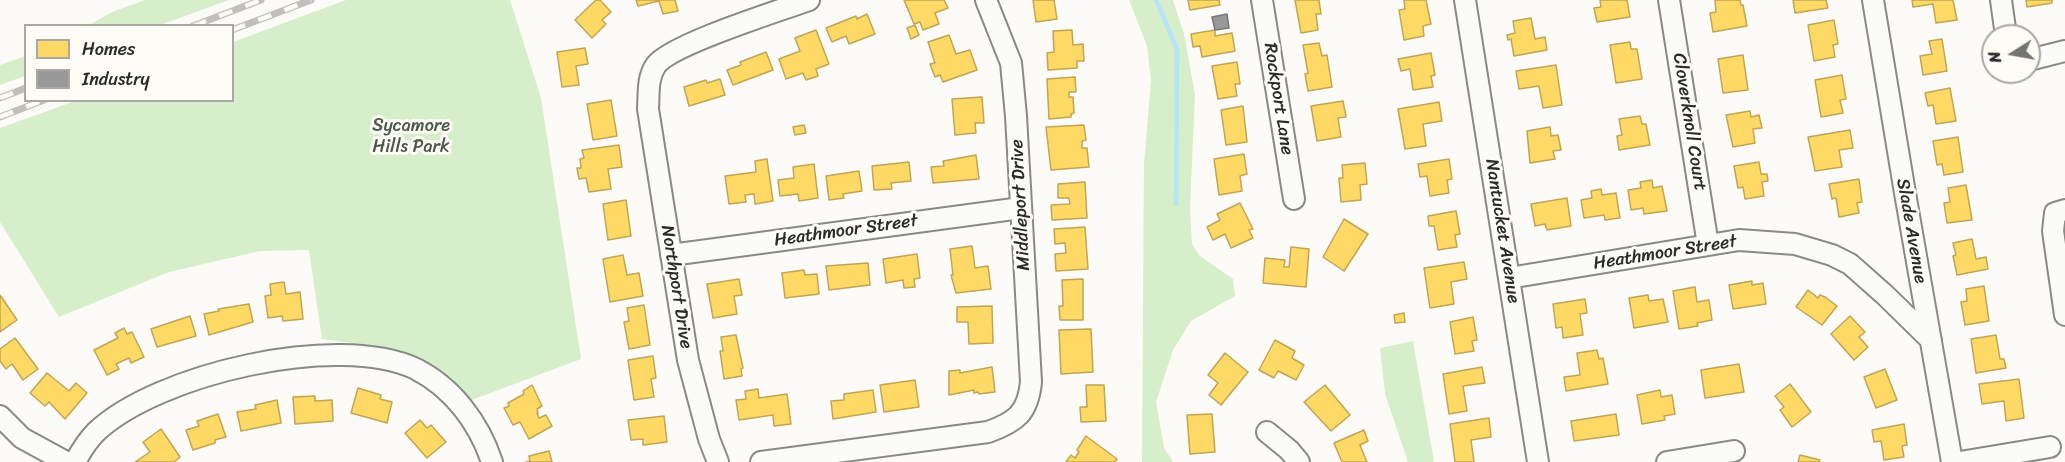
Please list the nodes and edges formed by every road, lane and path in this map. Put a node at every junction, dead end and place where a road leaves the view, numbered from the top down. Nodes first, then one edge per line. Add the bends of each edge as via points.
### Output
1 (809, 0) edge
2 (986, 0) edge
3 (1262, 0) edge
4 (1465, 0) edge
5 (1669, 0) edge
6 (1873, 0) edge
7 (2001, 0) edge
8 (2004, 24) edge
9 (2065, 51) edge
10 (2041, 57) edge
11 (1293, 199) dead end
12 (1021, 207) junction
13 (2065, 210) edge
14 (1708, 245) junction
15 (2060, 250) edge
16 (671, 255) junction
17 (1509, 278) junction
18 (2065, 315) edge
19 (1931, 340) junction
20 (0, 416) edge
21 (1267, 432) dead end
22 (2050, 447) dead end
23 (1734, 451) dead end
24 (66, 462) edge
25 (75, 462) edge
26 (492, 462) edge
27 (718, 462) edge
28 (761, 462) edge
29 (1299, 462) edge
30 (1538, 462) edge
31 (1667, 462) edge
32 (1952, 462) edge
33 (1960, 462) edge

1 - 16 street, Northport Drive via 682,47 657,64 649,78 648,110
2 - 12 street, Middleport Drive via 1011,63
3 - 11 street, Rockport Lane
4 - 17 street, Nantucket Avenue
5 - 14 street, Cloverknoll Court
6 - 19 street, Slade Avenue
7 - 8 street
9 - 10 street
12 - 16 street, Heathmoor Street
12 - 28 street, Middleport Drive via 1031,382 1030,399 1022,413 1006,426 988,432
13 - 15 street via 2055,213 2053,219
14 - 17 street, Heathmoor Street
14 - 19 street, Heathmoor Street via 1740,240 1777,242 1832,255 1851,264
15 - 18 street
16 - 27 street, Northport Drive via 688,360
17 - 30 street, Nantucket Avenue
19 - 32 street, Slade Avenue
20 - 24 street via 22,438
21 - 29 street
22 - 33 street
23 - 31 street
25 - 26 street via 82,448 112,419 181,383 280,359 340,355 382,358 416,370 443,387 476,424

